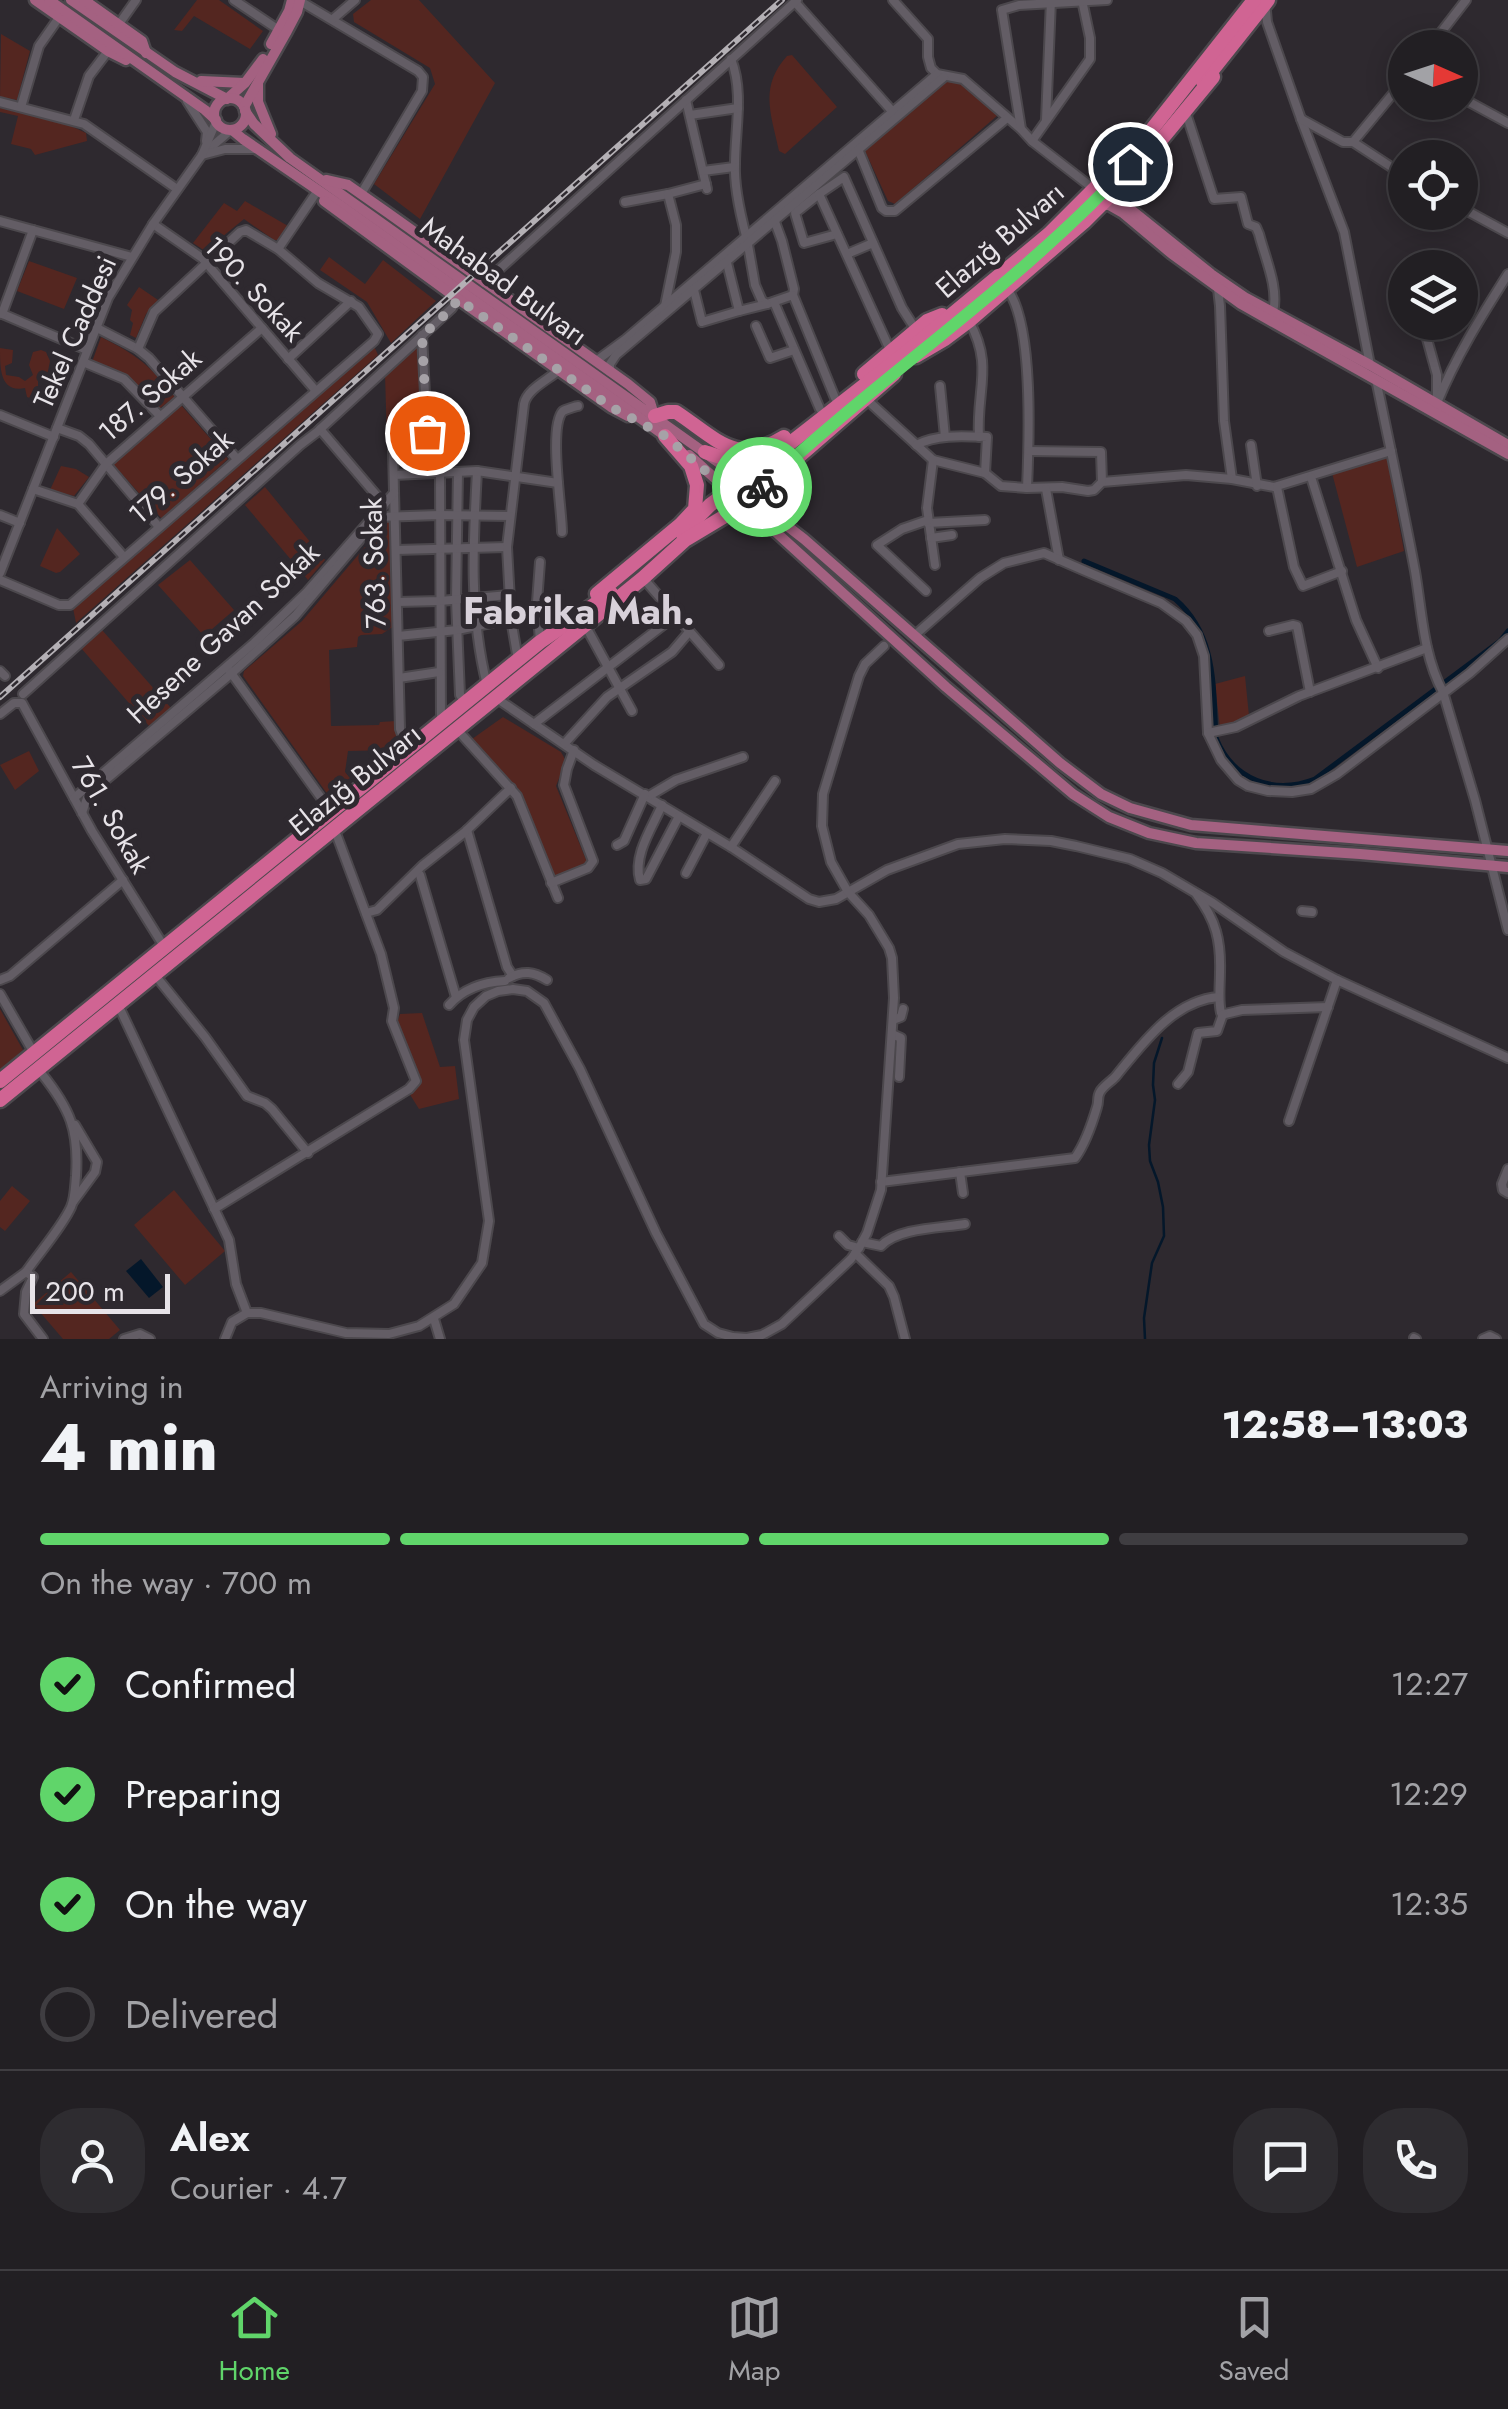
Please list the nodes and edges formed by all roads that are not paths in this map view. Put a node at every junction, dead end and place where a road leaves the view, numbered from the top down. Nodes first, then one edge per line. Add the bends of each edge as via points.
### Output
1 (36, 0) edge
2 (49, 0) edge
3 (70, 0) edge
4 (84, 0) edge
5 (136, 0) edge
6 (234, 0) edge
7 (297, 0) edge
8 (355, 0) edge
9 (893, 0) edge
10 (1107, 0) edge
11 (1251, 0) edge
12 (1466, 0) edge
13 (796, 1) edge
14 (1052, 1) edge
15 (1082, 1) edge
16 (1018, 3) edge
17 (1267, 11) edge
18 (60, 16) junction
19 (333, 19) junction
20 (119, 24) junction
21 (279, 30) junction
22 (1443, 30) edge
23 (108, 51) junction
24 (146, 54) junction
25 (732, 60) junction
26 (260, 76) junction
27 (940, 76) junction
28 (163, 80) junction
29 (189, 80) junction
30 (244, 83) junction
31 (182, 94) junction
32 (227, 98) junction
33 (686, 100) junction
34 (1388, 100) edge
35 (0, 102) edge
36 (1478, 106) edge
37 (21, 107) junction
38 (738, 108) junction
39 (245, 109) junction
40 (1185, 110) junction
41 (892, 112) junction
42 (690, 115) junction
43 (1007, 118) junction
44 (1300, 119) junction
45 (74, 120) junction
46 (216, 121) junction
47 (1046, 122) junction
48 (1508, 123) edge
49 (1021, 129) junction
50 (232, 130) junction
51 (1032, 142) junction
52 (1353, 142) junction
53 (280, 148) junction
54 (260, 149) junction
55 (858, 149) junction
56 (202, 155) junction
57 (1388, 165) edge
58 (734, 167) junction
59 (703, 172) junction
60 (318, 184) junction
61 (1090, 186) junction
62 (178, 189) junction
63 (1116, 190) junction
64 (361, 194) junction
65 (668, 194) junction
66 (819, 194) junction
67 (626, 202) dead end
68 (1101, 204) junction
69 (1478, 217) edge
70 (773, 218) junction
71 (0, 221) edge
72 (153, 224) junction
73 (33, 230) junction
74 (1508, 233) edge
75 (837, 234) junction
76 (747, 240) junction
77 (873, 242) junction
78 (278, 249) junction
79 (846, 254) junction
80 (132, 257) junction
81 (206, 262) junction
82 (727, 263) junction
83 (1508, 274) edge
84 (484, 282) junction
85 (1007, 289) junction
86 (1218, 289) junction
87 (694, 290) junction
88 (793, 294) junction
89 (458, 299) junction
90 (351, 301) junction
91 (771, 303) junction
92 (664, 306) junction
93 (739, 311) junction
94 (1273, 312) junction
95 (1, 314) edge
96 (942, 315) junction
97 (968, 320) junction
98 (756, 326) dead end
99 (96, 328) junction
100 (262, 328) junction
101 (916, 330) junction
102 (422, 336) junction
103 (1427, 340) edge
104 (138, 349) junction
105 (88, 350) junction
106 (794, 350) junction
107 (891, 352) junction
108 (912, 354) junction
109 (288, 359) junction
110 (83, 362) junction
111 (596, 362) junction
112 (1370, 365) junction
113 (559, 370) junction
114 (610, 372) junction
115 (1376, 379) junction
116 (940, 386) dead end
117 (316, 390) junction
118 (182, 396) junction
119 (835, 398) junction
120 (865, 398) junction
121 (1438, 403) junction
122 (578, 406) dead end
123 (820, 409) junction
124 (0, 415) edge
125 (160, 416) junction
126 (655, 416) junction
127 (320, 429) junction
128 (56, 433) junction
129 (665, 436) junction
130 (945, 437) junction
131 (979, 437) junction
132 (789, 444) junction
133 (1252, 444) dead end
134 (916, 445) junction
135 (1508, 445) edge
136 (1029, 451) junction
137 (1391, 451) junction
138 (705, 452) junction
139 (1508, 454) edge
140 (237, 458) junction
141 (933, 460) junction
142 (106, 464) junction
143 (722, 464) junction
144 (477, 471) junction
145 (458, 472) junction
146 (985, 473) junction
147 (440, 474) junction
148 (394, 475) junction
149 (710, 475) junction
150 (1310, 477) junction
151 (516, 478) junction
152 (1232, 479) junction
153 (742, 480) junction
154 (1102, 482) junction
155 (558, 483) junction
156 (1257, 486) junction
157 (1277, 487) junction
158 (1027, 488) junction
159 (1046, 488) junction
160 (34, 489) junction
161 (729, 491) junction
162 (394, 492) junction
163 (748, 501) junction
164 (382, 503) junction
165 (78, 504) junction
166 (715, 512) junction
167 (439, 514) junction
168 (0, 515) edge
169 (395, 515) junction
170 (458, 516) junction
171 (475, 516) junction
172 (510, 516) junction
173 (985, 520) dead end
174 (928, 522) junction
175 (20, 523) junction
176 (159, 526) junction
177 (562, 532) dead end
178 (952, 534) dead end
179 (931, 538) junction
180 (507, 547) junction
181 (456, 548) junction
182 (473, 548) junction
183 (440, 549) junction
184 (396, 550) junction
185 (124, 557) junction
186 (1059, 560) junction
187 (540, 562) dead end
188 (935, 565) dead end
189 (1342, 571) junction
190 (0, 576) edge
191 (644, 578) junction
192 (926, 591) dead end
193 (611, 592) junction
194 (509, 595) junction
195 (474, 598) junction
196 (456, 600) junction
197 (397, 602) junction
198 (440, 602) junction
199 (676, 616) junction
200 (511, 619) junction
201 (565, 623) junction
202 (585, 625) junction
203 (476, 626) junction
204 (457, 630) junction
205 (1269, 631) dead end
206 (440, 632) junction
207 (689, 632) junction
208 (398, 636) junction
209 (915, 636) junction
210 (1508, 639) edge
211 (540, 642) junction
212 (884, 646) dead end
213 (1427, 648) junction
214 (518, 660) junction
215 (719, 665) dead end
216 (951, 668) junction
217 (1378, 668) junction
218 (608, 669) junction
219 (229, 670) junction
220 (439, 672) junction
221 (400, 678) junction
222 (938, 680) junction
223 (487, 686) junction
224 (1441, 687) junction
225 (619, 688) junction
226 (1310, 692) junction
227 (22, 698) junction
228 (502, 702) junction
229 (466, 703) junction
230 (632, 711) dead end
231 (0, 714) edge
232 (440, 724) junction
233 (534, 724) junction
234 (1213, 732) junction
235 (462, 735) junction
236 (565, 743) junction
237 (408, 750) junction
238 (574, 750) junction
239 (743, 757) dead end
240 (775, 781) dead end
241 (511, 788) junction
242 (647, 795) junction
243 (74, 798) junction
244 (662, 805) junction
245 (332, 812) junction
246 (82, 813) junction
247 (679, 816) junction
248 (1481, 822) junction
249 (1467, 826) dead end
250 (467, 830) junction
251 (707, 833) junction
252 (337, 836) junction
253 (618, 845) dead end
254 (731, 847) junction
255 (1487, 848) junction
256 (1508, 851) edge
257 (1492, 866) junction
258 (1508, 867) edge
259 (686, 873) dead end
260 (420, 875) dead end
261 (122, 880) junction
262 (551, 883) junction
263 (848, 892) junction
264 (1194, 892) junction
265 (558, 898) dead end
266 (1503, 911) junction
267 (366, 913) junction
268 (1492, 913) dead end
269 (1508, 930) edge
270 (165, 948) junction
271 (0, 980) edge
272 (159, 980) junction
273 (547, 980) dead end
274 (1337, 980) junction
275 (508, 982) junction
276 (0, 994) edge
277 (1219, 996) junction
278 (456, 997) junction
279 (449, 1005) dead end
280 (1328, 1007) junction
281 (902, 1008) dead end
282 (121, 1011) junction
283 (1223, 1014) junction
284 (893, 1020) junction
285 (892, 1034) junction
286 (34, 1053) junction
287 (1508, 1058) edge
288 (42, 1074) junction
289 (899, 1077) dead end
290 (0, 1081) edge
291 (1178, 1084) dead end
292 (0, 1090) edge
293 (0, 1100) edge
294 (0, 1109) edge
295 (70, 1117) junction
296 (1289, 1122) dead end
297 (308, 1153) junction
298 (1508, 1169) edge
299 (960, 1172) junction
300 (882, 1182) junction
301 (964, 1193) dead end
302 (1508, 1193) edge
303 (72, 1202) junction
304 (214, 1210) junction
305 (965, 1224) dead end
306 (839, 1236) dead end
307 (859, 1248) junction
308 (26, 1272) junction
309 (0, 1291) edge
310 (247, 1313) junction
311 (434, 1319) junction
312 (371, 1337) edge
313 (43, 1339) edge
314 (124, 1339) edge
315 (150, 1339) edge
316 (225, 1339) edge
317 (440, 1339) edge
318 (904, 1339) edge
319 (1483, 1339) edge
320 (1496, 1339) edge

1 - 18 main road
2 - 28 main road
3 - 24 main road
4 - 20 main road
5 - 20 street
6 - 21 street
7 - 19 street
7 - 21 main road
7 - 26 main road via 297,12
8 - 19 street
9 - 27 street via 928,39 931,68
10 - 15 street
11 - 61 highway
11 - 108 highway, Elazığ Bulvarı via 1145,138 1049,234
12 - 22 street
13 - 25 street
13 - 41 street
14 - 15 street
14 - 16 street
14 - 47 street
15 - 47 street via 1090,59
16 - 49 street via 1002,12
17 - 40 highway
17 - 44 street
17 - 108 highway, Elazığ Bulvarı via 1106,190 1003,284
18 - 23 main road
18 - 37 street via 39,46
19 - 64 street via 423,77 422,91
20 - 24 main road via 142,41
21 - 30 main road
23 - 28 main road
23 - 45 street via 88,76
24 - 29 main road
25 - 33 street
25 - 38 street
26 - 39 main road
26 - 53 main road via 258,102
27 - 41 street
27 - 43 street via 963,79
27 - 55 street
28 - 31 main road
29 - 30 main road
29 - 32 main road
30 - 32 main road
31 - 46 main road
31 - 56 street via 207,132
32 - 39 main road
32 - 46 main road via 216,106
33 - 42 street
33 - 84 street
34 - 52 street
35 - 37 street
36 - 48 street
37 - 45 street
38 - 42 street
38 - 58 street
39 - 50 main road via 241,125
39 - 53 main road, Mahabad Bulvarı
40 - 63 highway
40 - 94 street via 1214,199 1240,197 1248,224 1260,234
41 - 70 street
42 - 59 street
43 - 49 street
43 - 55 street via 895,211 882,208
44 - 52 street
44 - 112 street via 1344,232
45 - 62 street
46 - 50 main road
46 - 56 street, Tekel Caddesi
47 - 51 street
49 - 51 street
50 - 54 main road, Mahabad Bulvarı
50 - 56 street
51 - 61 street
52 - 57 street
53 - 60 main road, Mahabad Bulvarı
54 - 56 street
54 - 60 main road, Mahabad Bulvarı
55 - 70 street
56 - 62 street, Tekel Caddesi
58 - 59 street
58 - 76 street
59 - 65 street via 706,186
60 - 64 main road via 348,185
60 - 78 street
60 - 89 main road via 319,197 340,215
60 - 126 main road, Mahabad Bulvarı
60 - 129 main road, Mahabad Bulvarı
61 - 96 highway
62 - 72 street, Tekel Caddesi
63 - 68 highway
63 - 94 main road via 1120,201 1211,274
64 - 84 main road
65 - 67 street
65 - 92 street via 676,252
66 - 75 street
66 - 75 street via 795,213 804,243
66 - 77 street via 844,177
68 - 85 highway
68 - 86 main road via 1123,213
69 - 74 street
70 - 76 street
70 - 88 street
71 - 73 street
72 - 80 street, Tekel Caddesi
72 - 81 street, 190. Sokak
73 - 80 street
73 - 95 street
75 - 79 street
76 - 82 street
76 - 91 street via 755,286 762,301
76 - 92 street
77 - 79 street
77 - 101 street
78 - 81 street via 246,230
78 - 90 street
79 - 107 street
80 - 99 street, Tekel Caddesi
81 - 100 street, 190. Sokak
81 - 104 street via 154,312
82 - 87 street
82 - 93 street
83 - 121 street
84 - 111 main road
85 - 97 highway
85 - 136 street via 1023,325
86 - 115 main road
86 - 152 street
87 - 93 street via 702,322
87 - 114 street via 616,355
88 - 91 street
88 - 119 street
89 - 102 street
89 - 113 main road
90 - 109 street
90 - 117 street, 179. Sokak via 378,334
91 - 93 street
91 - 106 street
92 - 111 street
94 - 112 main road
95 - 105 street
96 - 101 highway
96 - 108 highway via 921,332
97 - 108 highway
97 - 131 street via 984,371
98 - 106 street via 770,358
99 - 104 street
99 - 105 street, Tekel Caddesi
100 - 109 street, 190. Sokak
100 - 118 street, 187. Sokak
101 - 107 highway
102 - 127 street
102 - 148 street, 763. Sokak via 427,433 395,445
103 - 121 street
104 - 118 street
105 - 110 street, Tekel Caddesi
106 - 123 street
107 - 119 highway
108 - 120 highway, Elazığ Bulvarı
108 - 132 highway, Elazığ Bulvarı
109 - 117 street, 190. Sokak
110 - 125 street via 124,380
110 - 128 street, Tekel Caddesi
111 - 114 main road
112 - 121 main road
113 - 129 main road
113 - 151 street via 525,398
114 - 126 main road via 650,402
115 - 137 street
115 - 139 main road
116 - 130 street
117 - 140 street, 179. Sokak
118 - 125 street, 187. Sokak
118 - 140 street
119 - 123 highway
120 - 134 street
120 - 163 highway, Elazığ Bulvarı
121 - 135 main road
122 - 155 street via 561,414
123 - 126 highway via 772,445 745,452 676,412
124 - 128 street
125 - 142 street, 187. Sokak
126 - 138 main road, Mahabad Bulvarı
127 - 164 street
127 - 227 street
128 - 142 street via 79,436
128 - 160 street, Tekel Caddesi
129 - 149 main road, Mahabad Bulvarı
129 - 201 highway via 691,466 695,508
130 - 131 street
130 - 134 street
131 - 146 street via 988,439
132 - 138 highway via 747,462
132 - 153 highway, Elazığ Bulvarı
133 - 156 street
134 - 141 street
136 - 154 street via 1101,452
136 - 158 street
137 - 150 street
137 - 213 street
138 - 143 main road, Mahabad Bulvarı
140 - 176 street, 179. Sokak
141 - 146 street
141 - 174 street
142 - 165 street, 187. Sokak
142 - 176 street
143 - 149 main road via 723,476
143 - 153 main road, Mahabad Bulvarı
144 - 145 street
144 - 151 street
144 - 171 street
145 - 147 street
145 - 170 street
146 - 158 street via 1001,486
147 - 148 street
147 - 167 street
148 - 162 street, 763. Sokak
149 - 161 main road, Mahabad Bulvarı
150 - 157 street
150 - 189 street
151 - 155 street
151 - 172 street
152 - 154 street
152 - 156 street
153 - 161 highway
153 - 163 highway via 751,487
154 - 159 street via 1088,491
155 - 177 street
156 - 157 street
157 - 189 street via 1301,584
158 - 159 street
159 - 186 street
160 - 165 street
160 - 175 street, Tekel Caddesi
161 - 163 highway via 734,500
161 - 166 highway, Elazığ Bulvarı
162 - 164 street, Hesene Gavan Sokak
162 - 169 street, 763. Sokak
163 - 166 highway, Elazığ Bulvarı
163 - 209 main road via 804,539
163 - 222 main road
164 - 219 street, Hesene Gavan Sokak
165 - 185 street
166 - 191 highway, Elazığ Bulvarı
166 - 193 highway, Elazığ Bulvarı
167 - 169 street
167 - 170 street
167 - 183 street
168 - 175 street
169 - 184 street, 763. Sokak
169 - 219 street via 379,517 295,616
170 - 171 street
170 - 181 street
171 - 172 street
171 - 182 street
172 - 180 street
173 - 174 street
174 - 179 street
174 - 192 street via 877,544
175 - 190 street, Tekel Caddesi
176 - 185 street, 179. Sokak
178 - 179 street
179 - 188 street
180 - 182 street
180 - 194 street
181 - 182 street
181 - 183 street
181 - 196 street
182 - 195 street
183 - 184 street
183 - 198 street
184 - 197 street, 763. Sokak
185 - 190 street, 179. Sokak via 70,605
186 - 209 street via 1044,553 1004,563
186 - 234 street via 1160,602 1191,627 1204,656
187 - 211 street
189 - 217 street
191 - 199 street
191 - 202 highway, Elazığ Bulvarı
193 - 201 highway
193 - 292 highway, Elazığ Bulvarı
194 - 195 street
194 - 200 street
195 - 196 street
195 - 203 street
196 - 198 street
196 - 204 street
197 - 198 street
197 - 208 street, 763. Sokak
198 - 206 street
199 - 207 street
199 - 218 street
200 - 203 street
200 - 214 street
201 - 211 highway
202 - 218 street
202 - 228 highway
202 - 293 highway, Elazığ Bulvarı
203 - 204 street
203 - 223 street
204 - 206 street
204 - 229 street
205 - 226 street via 1296,626 1301,674
206 - 208 street
206 - 220 street
207 - 215 street
207 - 225 street
208 - 221 street, 763. Sokak
209 - 216 main road
210 - 224 street via 1479,666
211 - 214 highway
212 - 263 street via 859,676 823,794 831,862
213 - 217 street
213 - 224 street
214 - 223 highway
216 - 222 main road
216 - 255 main road via 1101,794 1142,812 1191,825
217 - 226 street
218 - 225 street
218 - 233 street
219 - 243 street, Hesene Gavan Sokak
219 - 245 street
219 - 246 street via 95,788
220 - 221 street
220 - 232 street
221 - 237 street, 763. Sokak via 400,729
222 - 257 main road via 1073,794 1149,833
223 - 229 highway
224 - 234 street via 1336,774 1302,791 1268,791 1238,780 1221,760
224 - 248 street
225 - 230 street
225 - 236 street
226 - 234 street
227 - 231 street
227 - 243 street, 761. Sokak
228 - 233 street
228 - 235 highway
229 - 232 highway
232 - 237 highway
233 - 236 street
235 - 241 street
235 - 252 highway
236 - 238 street
237 - 245 highway
238 - 242 street
238 - 262 street via 564,785 592,861
239 - 242 street
240 - 254 street
241 - 250 street
241 - 262 street
242 - 244 street
242 - 253 street
243 - 246 street, 761. Sokak
244 - 247 street
244 - 247 street via 640,856 640,880
245 - 270 highway
246 - 261 street, 761. Sokak
247 - 251 street
248 - 249 street
248 - 255 street
250 - 267 street
250 - 275 street
251 - 254 street
251 - 259 street
252 - 267 street
252 - 272 highway
254 - 263 street via 809,899 828,901
255 - 256 main road
255 - 257 street
257 - 258 main road
257 - 266 street
260 - 278 street
261 - 270 street, 761. Sokak
261 - 271 street
262 - 265 street
263 - 264 street via 940,848 1006,839 1051,841 1130,859
263 - 284 street via 889,948
264 - 274 street
264 - 277 street via 1216,926
266 - 268 street
266 - 269 street
267 - 297 street via 392,1021 416,1081
270 - 286 highway
272 - 282 highway
272 - 297 street via 247,1096 272,1109
273 - 275 street via 524,972
274 - 280 street
274 - 287 street
275 - 278 street via 488,982
275 - 307 street via 544,1003 704,1324 732,1337 762,1335 799,1309
275 - 311 street via 474,1007 464,1040 489,1221 482,1263 454,1304
276 - 286 street
277 - 283 street
277 - 299 street via 1172,1016 1136,1050 1101,1090 1075,1158
278 - 279 street
280 - 283 street
280 - 296 street
281 - 284 street via 901,1018
282 - 288 highway
282 - 304 street
283 - 291 street via 1217,1031 1198,1033
284 - 285 street
285 - 289 street via 902,1044
285 - 300 street
286 - 290 highway
288 - 294 highway
288 - 295 street
295 - 303 street via 76,1156
295 - 303 street via 97,1162
297 - 304 street
298 - 302 street via 1502,1184
299 - 300 street
299 - 301 street
300 - 307 street
303 - 308 street
304 - 310 street via 229,1240
305 - 307 street
306 - 307 street
307 - 318 street via 889,1286
308 - 309 street
308 - 313 street via 33,1277 24,1314
310 - 312 street
310 - 316 street via 232,1322
311 - 312 street
311 - 317 street
314 - 315 street
319 - 320 street

